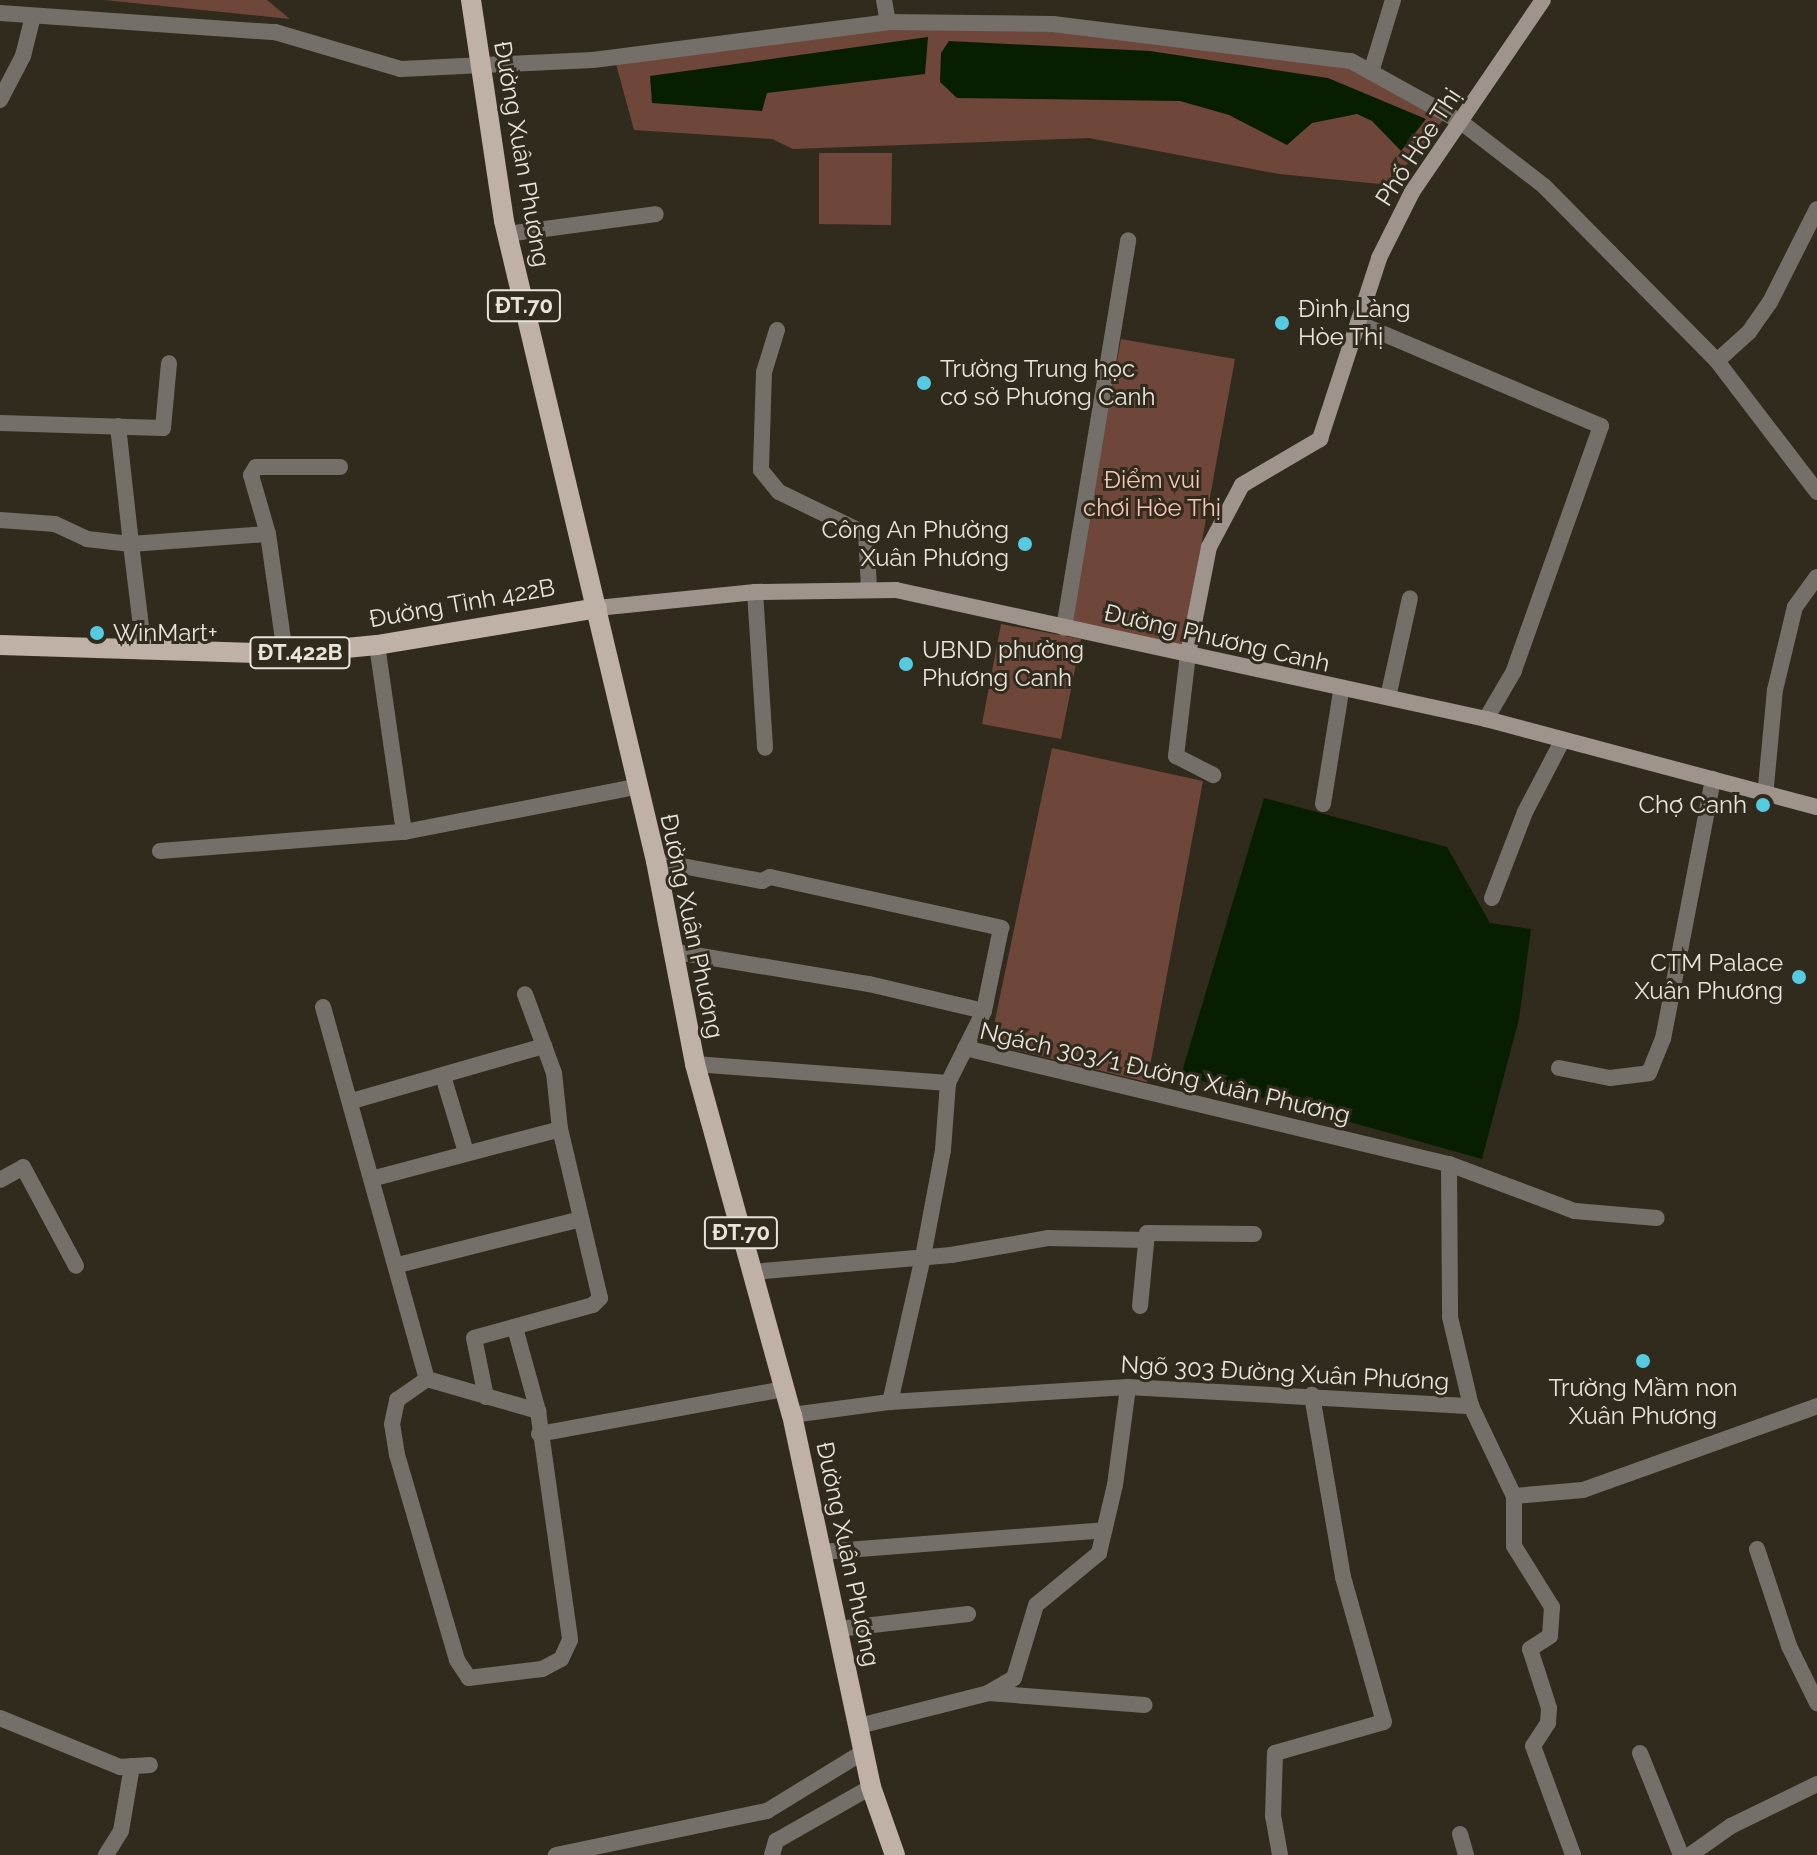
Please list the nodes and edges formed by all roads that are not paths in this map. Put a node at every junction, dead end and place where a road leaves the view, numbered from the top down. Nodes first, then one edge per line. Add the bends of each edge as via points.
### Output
1 (471, 0) edge
2 (884, 0) edge
3 (1393, 0) edge
4 (1543, 0) edge
5 (0, 13) edge
6 (33, 16) junction
7 (888, 22) junction
8 (478, 68) junction
9 (1372, 69) junction
10 (0, 100) edge
11 (1461, 122) junction
12 (1817, 209) edge
13 (656, 214) dead end
14 (507, 234) junction
15 (1128, 240) dead end
16 (1358, 323) junction
17 (777, 330) dead end
18 (1717, 361) junction
19 (169, 363) dead end
20 (0, 423) edge
21 (118, 426) junction
22 (340, 467) dead end
23 (1817, 492) edge
24 (0, 520) edge
25 (268, 534) junction
26 (131, 544) junction
27 (1817, 577) edge
28 (869, 588) junction
29 (755, 592) junction
30 (1410, 598) dead end
31 (597, 608) junction
32 (1064, 628) junction
33 (0, 645) edge
34 (377, 645) junction
35 (144, 651) junction
36 (285, 654) junction
37 (1188, 654) junction
38 (1341, 691) junction
39 (1388, 697) junction
40 (1486, 719) junction
41 (1561, 743) junction
42 (765, 748) dead end
43 (1213, 775) dead end
44 (1713, 779) junction
45 (636, 787) junction
46 (1765, 797) junction
47 (1323, 804) dead end
48 (1817, 807) edge
49 (404, 832) junction
50 (160, 851) dead end
51 (656, 861) junction
52 (1492, 898) dead end
53 (671, 951) junction
54 (525, 994) dead end
55 (323, 1007) dead end
56 (984, 1011) junction
57 (544, 1046) junction
58 (965, 1048) junction
59 (695, 1064) junction
60 (1559, 1068) dead end
61 (443, 1076) junction
62 (948, 1083) junction
63 (352, 1101) junction
64 (560, 1129) junction
65 (466, 1152) junction
66 (1449, 1164) junction
67 (375, 1178) junction
68 (0, 1180) edge
69 (1657, 1218) dead end
70 (581, 1219) junction
71 (1254, 1234) dead end
72 (1146, 1240) junction
73 (923, 1257) junction
74 (398, 1265) junction
75 (76, 1266) dead end
76 (752, 1272) junction
77 (1140, 1306) dead end
78 (515, 1328) junction
79 (427, 1379) junction
80 (1128, 1387) junction
81 (783, 1389) junction
82 (1312, 1395) junction
83 (486, 1397) junction
84 (890, 1402) junction
85 (1471, 1406) junction
86 (1817, 1406) edge
87 (538, 1411) junction
88 (792, 1415) junction
89 (539, 1434) junction
90 (1514, 1496) junction
91 (1104, 1530) junction
92 (1757, 1549) dead end
93 (821, 1552) junction
94 (968, 1614) dead end
95 (838, 1629) junction
96 (988, 1693) junction
97 (1817, 1703) edge
98 (1145, 1705) dead end
99 (0, 1718) edge
100 (859, 1726) junction
101 (865, 1751) junction
102 (1640, 1753) dead end
103 (150, 1765) dead end
104 (132, 1766) junction
105 (1817, 1784) edge
106 (871, 1787) junction
107 (1460, 1834) dead end
108 (106, 1855) edge
109 (556, 1855) edge
110 (772, 1855) edge
111 (895, 1855) edge
112 (1280, 1855) edge
113 (1466, 1855) edge
114 (1573, 1855) edge
115 (1681, 1855) edge
116 (1690, 1855) edge

1 - 8 main road, Đường Xuân Phương / ĐT.70
2 - 7 street
3 - 9 street
4 - 11 street, Phố Hòe Thị
5 - 6 street
6 - 8 street via 275,32 401,69
6 - 10 street via 23,56
7 - 8 street via 593,60
7 - 9 street via 1053,24 1234,45
8 - 14 main road, Đường Xuân Phương / ĐT.70
9 - 11 street
11 - 16 street, Phố Hòe Thị via 1412,192 1379,258
11 - 18 street via 1544,186
12 - 18 street via 1770,302 1749,332
13 - 14 street
14 - 31 main road, Đường Xuân Phương / ĐT.70
15 - 32 street
16 - 37 street, Phố Hòe Thị via 1320,439 1242,485 1209,547
16 - 40 street via 1601,426 1514,671
17 - 28 street via 764,372 761,470 779,492 866,534
18 - 23 street
19 - 21 street via 163,428
20 - 21 street
21 - 26 street
22 - 25 street via 256,467 251,475
24 - 26 street via 55,524 87,539
25 - 26 street
25 - 36 street
26 - 35 street
27 - 46 street via 1792,621 1775,690
28 - 29 street, Đường Phương Canh
28 - 32 street, Đường Phương Canh
29 - 31 street, Đường Phương Canh
29 - 42 street
30 - 39 street
31 - 34 main road, Đường Tỉnh 422B / ĐT.422B
31 - 45 main road, Đường Xuân Phương / ĐT.70
32 - 37 street, Đường Phương Canh
33 - 35 main road, Đường Tỉnh 422B / ĐT.422B
34 - 36 main road, Đường Tỉnh 422B / ĐT.422B
34 - 49 street
35 - 36 main road, Đường Tỉnh 422B / ĐT.422B
37 - 38 street, Đường Phương Canh
37 - 43 street via 1176,756
38 - 39 street, Đường Phương Canh
38 - 47 street
39 - 40 street, Đường Phương Canh
40 - 41 street, Đường Phương Canh
41 - 44 street, Đường Phương Canh
41 - 52 street via 1525,812
44 - 46 street, Đường Phương Canh
44 - 60 street via 1663,1039 1649,1073 1610,1078
45 - 49 street
45 - 51 main road, Đường Xuân Phương / ĐT.70
46 - 48 street, Đường Phương Canh
49 - 50 street
51 - 53 main road, Đường Xuân Phương / ĐT.70
51 - 56 street via 762,881 770,877 1001,928
53 - 56 street via 869,984
53 - 59 main road, Đường Xuân Phương / ĐT.70
54 - 57 street
55 - 63 street
56 - 58 street
57 - 61 street
57 - 64 street via 554,1073
58 - 62 street, Ngách 303/1 Đường Xuân Phương
58 - 66 street, Ngách 303/1 Đường Xuân Phương
59 - 62 street
59 - 76 main road, Đường Xuân Phương / ĐT.70
61 - 63 street
61 - 65 street
62 - 73 street, Ngách 303/1 Đường Xuân Phương via 943,1150
63 - 67 street
64 - 65 street
64 - 70 street
65 - 67 street
66 - 69 street, Ngách 303/1 Đường Xuân Phương via 1564,1208
66 - 85 street via 1450,1317
67 - 74 street
68 - 75 street via 23,1167
70 - 74 street
70 - 78 street via 600,1298
71 - 72 street via 1147,1233
72 - 73 street via 1048,1238
72 - 77 street
73 - 76 street
73 - 84 street, Ngách 303/1 Đường Xuân Phương
74 - 79 street
76 - 81 main road, Đường Xuân Phương / ĐT.70
78 - 83 street via 474,1338
78 - 87 street
79 - 83 street
79 - 89 street via 397,1400 392,1424 457,1660 469,1678 542,1669 561,1659 570,1640
80 - 82 street, Ngõ 303 Đường Xuân Phương
80 - 84 street, Ngõ 303 Đường Xuân Phương
80 - 91 street
81 - 88 main road, Đường Xuân Phương / ĐT.70
81 - 89 street
82 - 85 street, Ngõ 303 Đường Xuân Phương
82 - 112 street via 1343,1577 1384,1722 1275,1753 1273,1816
83 - 87 street
84 - 88 street, Ngõ 303 Đường Xuân Phương
85 - 90 street, Ngõ 303 Đường Xuân Phương
86 - 90 street via 1583,1490
87 - 89 street
88 - 93 main road, Đường Xuân Phương / ĐT.70
90 - 114 street, Ngõ 303 Đường Xuân Phương via 1514,1546 1552,1607 1550,1636 1530,1649 1549,1708 1548,1723 1533,1750
91 - 93 street
91 - 96 street via 1099,1553 1036,1605 1014,1678
92 - 97 street via 1789,1646
93 - 95 main road, Đường Xuân Phương / ĐT.70
94 - 95 street
95 - 100 main road, Đường Xuân Phương / ĐT.70
96 - 98 street
96 - 100 street
99 - 104 street via 120,1767
100 - 101 main road, Đường Xuân Phương / ĐT.70
101 - 106 main road, Đường Xuân Phương / ĐT.70
101 - 109 street via 767,1811
102 - 115 street
103 - 104 street
104 - 108 street via 121,1831
105 - 116 street via 1731,1826
106 - 110 street via 776,1841
106 - 111 main road, Đường Xuân Phương / ĐT.70
107 - 113 street

